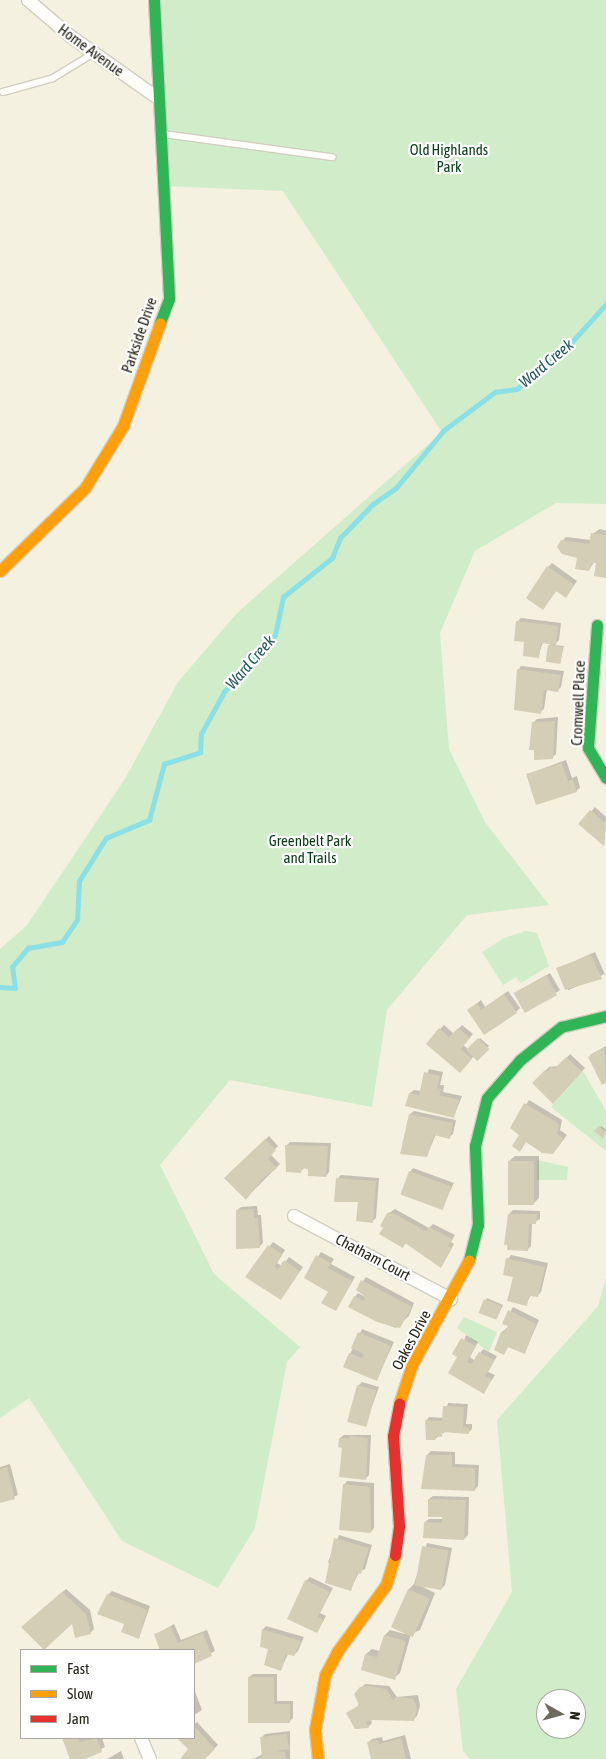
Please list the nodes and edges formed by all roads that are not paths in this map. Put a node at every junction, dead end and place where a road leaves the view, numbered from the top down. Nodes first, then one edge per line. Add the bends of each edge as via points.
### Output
1 (28, 0) edge
2 (154, 0) edge
3 (94, 53) junction
4 (3, 92) dead end
5 (156, 98) junction
6 (159, 134) junction
7 (332, 157) dead end
8 (0, 571) edge
9 (597, 625) dead end
10 (606, 778) edge
11 (606, 1016) edge
12 (294, 1216) dead end
13 (451, 1299) junction
14 (141, 1739) edge
15 (150, 1759) edge
16 (318, 1759) edge

1 - 3 street, Home Avenue
2 - 5 street, Parkside Drive
3 - 4 lane via 53,78
3 - 5 street, Home Avenue
5 - 6 street, Parkside Drive
6 - 7 lane
6 - 8 street, Parkside Drive via 169,299 143,372 123,426 85,488
9 - 10 street, Cromwell Place via 588,748
11 - 13 street, Oakes Drive via 561,1028 520,1060 487,1098 475,1146 478,1225 467,1268
12 - 13 street, Chatham Court
13 - 16 street, Oakes Drive via 412,1365 400,1399 393,1436 399,1526 394,1567 376,1601 337,1652 325,1675 315,1729
14 - 15 street

